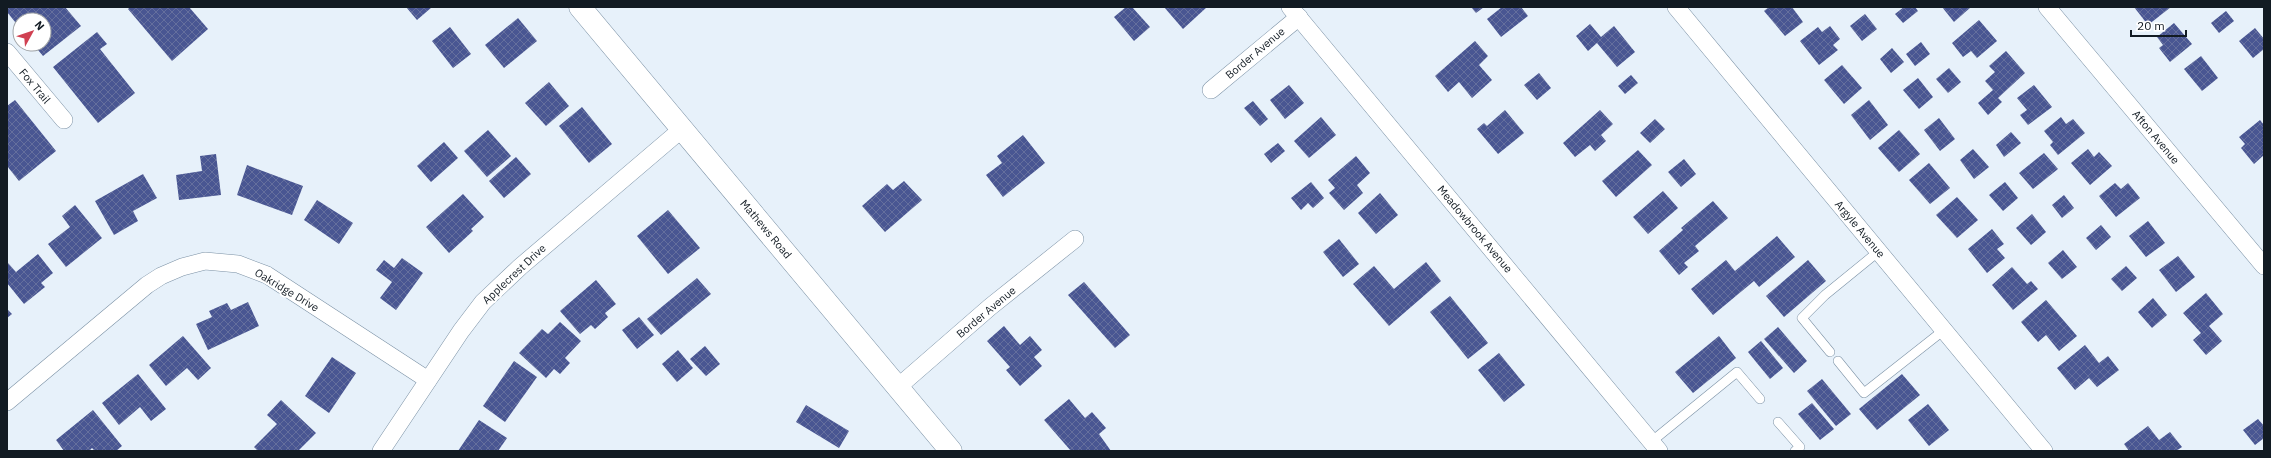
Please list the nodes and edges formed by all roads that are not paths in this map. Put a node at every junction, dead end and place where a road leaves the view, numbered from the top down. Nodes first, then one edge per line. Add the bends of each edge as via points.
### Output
1 (580, 7) edge
2 (1676, 7) edge
3 (2048, 7) edge
4 (1295, 12) edge
5 (7, 52) edge
6 (1211, 90) dead end
7 (64, 120) dead end
8 (682, 129) junction
9 (1076, 239) dead end
10 (1879, 252) junction
11 (2264, 266) edge
12 (1944, 330) junction
13 (1830, 352) dead end
14 (1838, 361) dead end
15 (428, 380) junction
16 (898, 387) junction
17 (1760, 399) dead end
18 (7, 402) edge
19 (1778, 422) dead end
20 (1655, 446) edge
21 (381, 451) edge
22 (951, 451) edge
23 (1795, 451) edge
24 (2044, 451) edge

1 - 8 street, Mathews Road
2 - 10 street, Argyle Avenue
3 - 11 street, Afton Avenue
4 - 6 street, Border Avenue
4 - 20 street, Meadowbrook Avenue
5 - 7 street, Fox Trail
8 - 15 street, Applecrest Drive via 520,266 483,302
8 - 16 street, Mathews Road
9 - 16 street, Border Avenue via 990,307
10 - 12 street, Argyle Avenue
10 - 13 lane via 1825,295 1802,318
12 - 14 lane via 1864,393
12 - 24 street, Argyle Avenue
15 - 18 street, Oakridge Drive via 267,275 238,264 205,261 182,266 147,285
15 - 21 street, Applecrest Drive
16 - 22 street, Mathews Road
17 - 20 lane via 1737,372
19 - 23 lane via 1800,447

